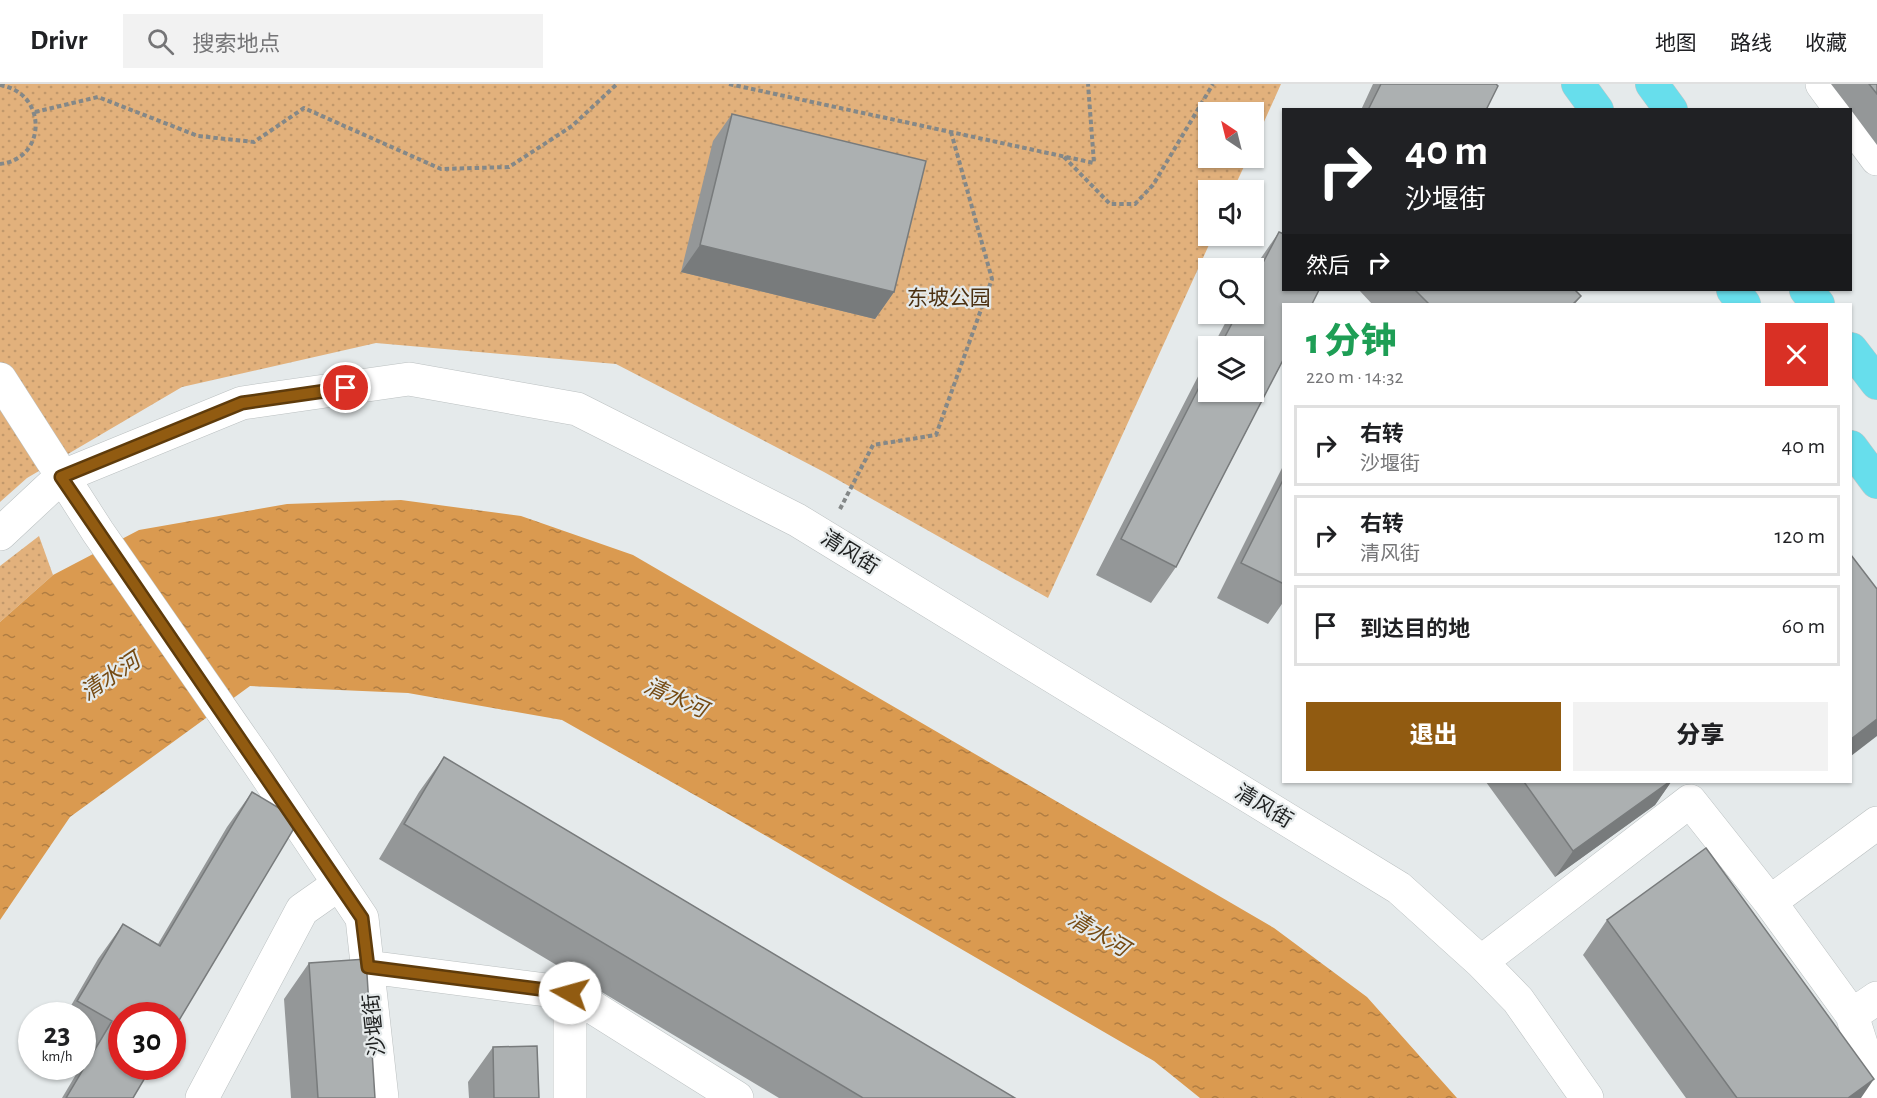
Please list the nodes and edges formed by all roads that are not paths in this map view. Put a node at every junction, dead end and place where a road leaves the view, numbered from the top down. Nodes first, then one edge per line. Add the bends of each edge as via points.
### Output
1 (1578, 84) edge
2 (1652, 84) edge
3 (1822, 84) edge
4 (1596, 108) edge
5 (1670, 108) edge
6 (1840, 108) edge
7 (1852, 125) edge
8 (1877, 159) edge
9 (1734, 291) edge
10 (1807, 291) edge
11 (1743, 303) edge
12 (1817, 303) edge
13 (1852, 350) edge
14 (0, 379) edge
15 (1877, 383) edge
16 (1852, 448) edge
17 (61, 477) junction
18 (1877, 482) edge
19 (0, 534) edge
20 (1877, 823) edge
21 (339, 884) junction
22 (1770, 902) junction
23 (1481, 963) junction
24 (368, 967) junction
25 (570, 993) junction
26 (1864, 1006) edge
27 (1877, 1094) edge
28 (202, 1098) edge
29 (382, 1098) edge
30 (570, 1098) edge
31 (737, 1098) edge
32 (1587, 1098) edge

1 - 4 main road
2 - 5 main road
3 - 6 street
7 - 8 street
9 - 11 main road
10 - 12 main road
13 - 15 main road
14 - 17 street, 沙堰街
16 - 18 main road
17 - 19 street, 清风街
17 - 21 street, 沙堰街
17 - 23 street, 清风街 via 242,403 409,380 577,409 797,520 1399,888
20 - 22 street
21 - 24 street, 沙堰街 via 362,918
21 - 28 street via 302,910
22 - 23 street via 1690,801
22 - 26 street
23 - 32 street, 清风街 via 1518,1000
24 - 25 street
24 - 29 street, 沙堰街
25 - 30 street
25 - 31 street
26 - 27 street

